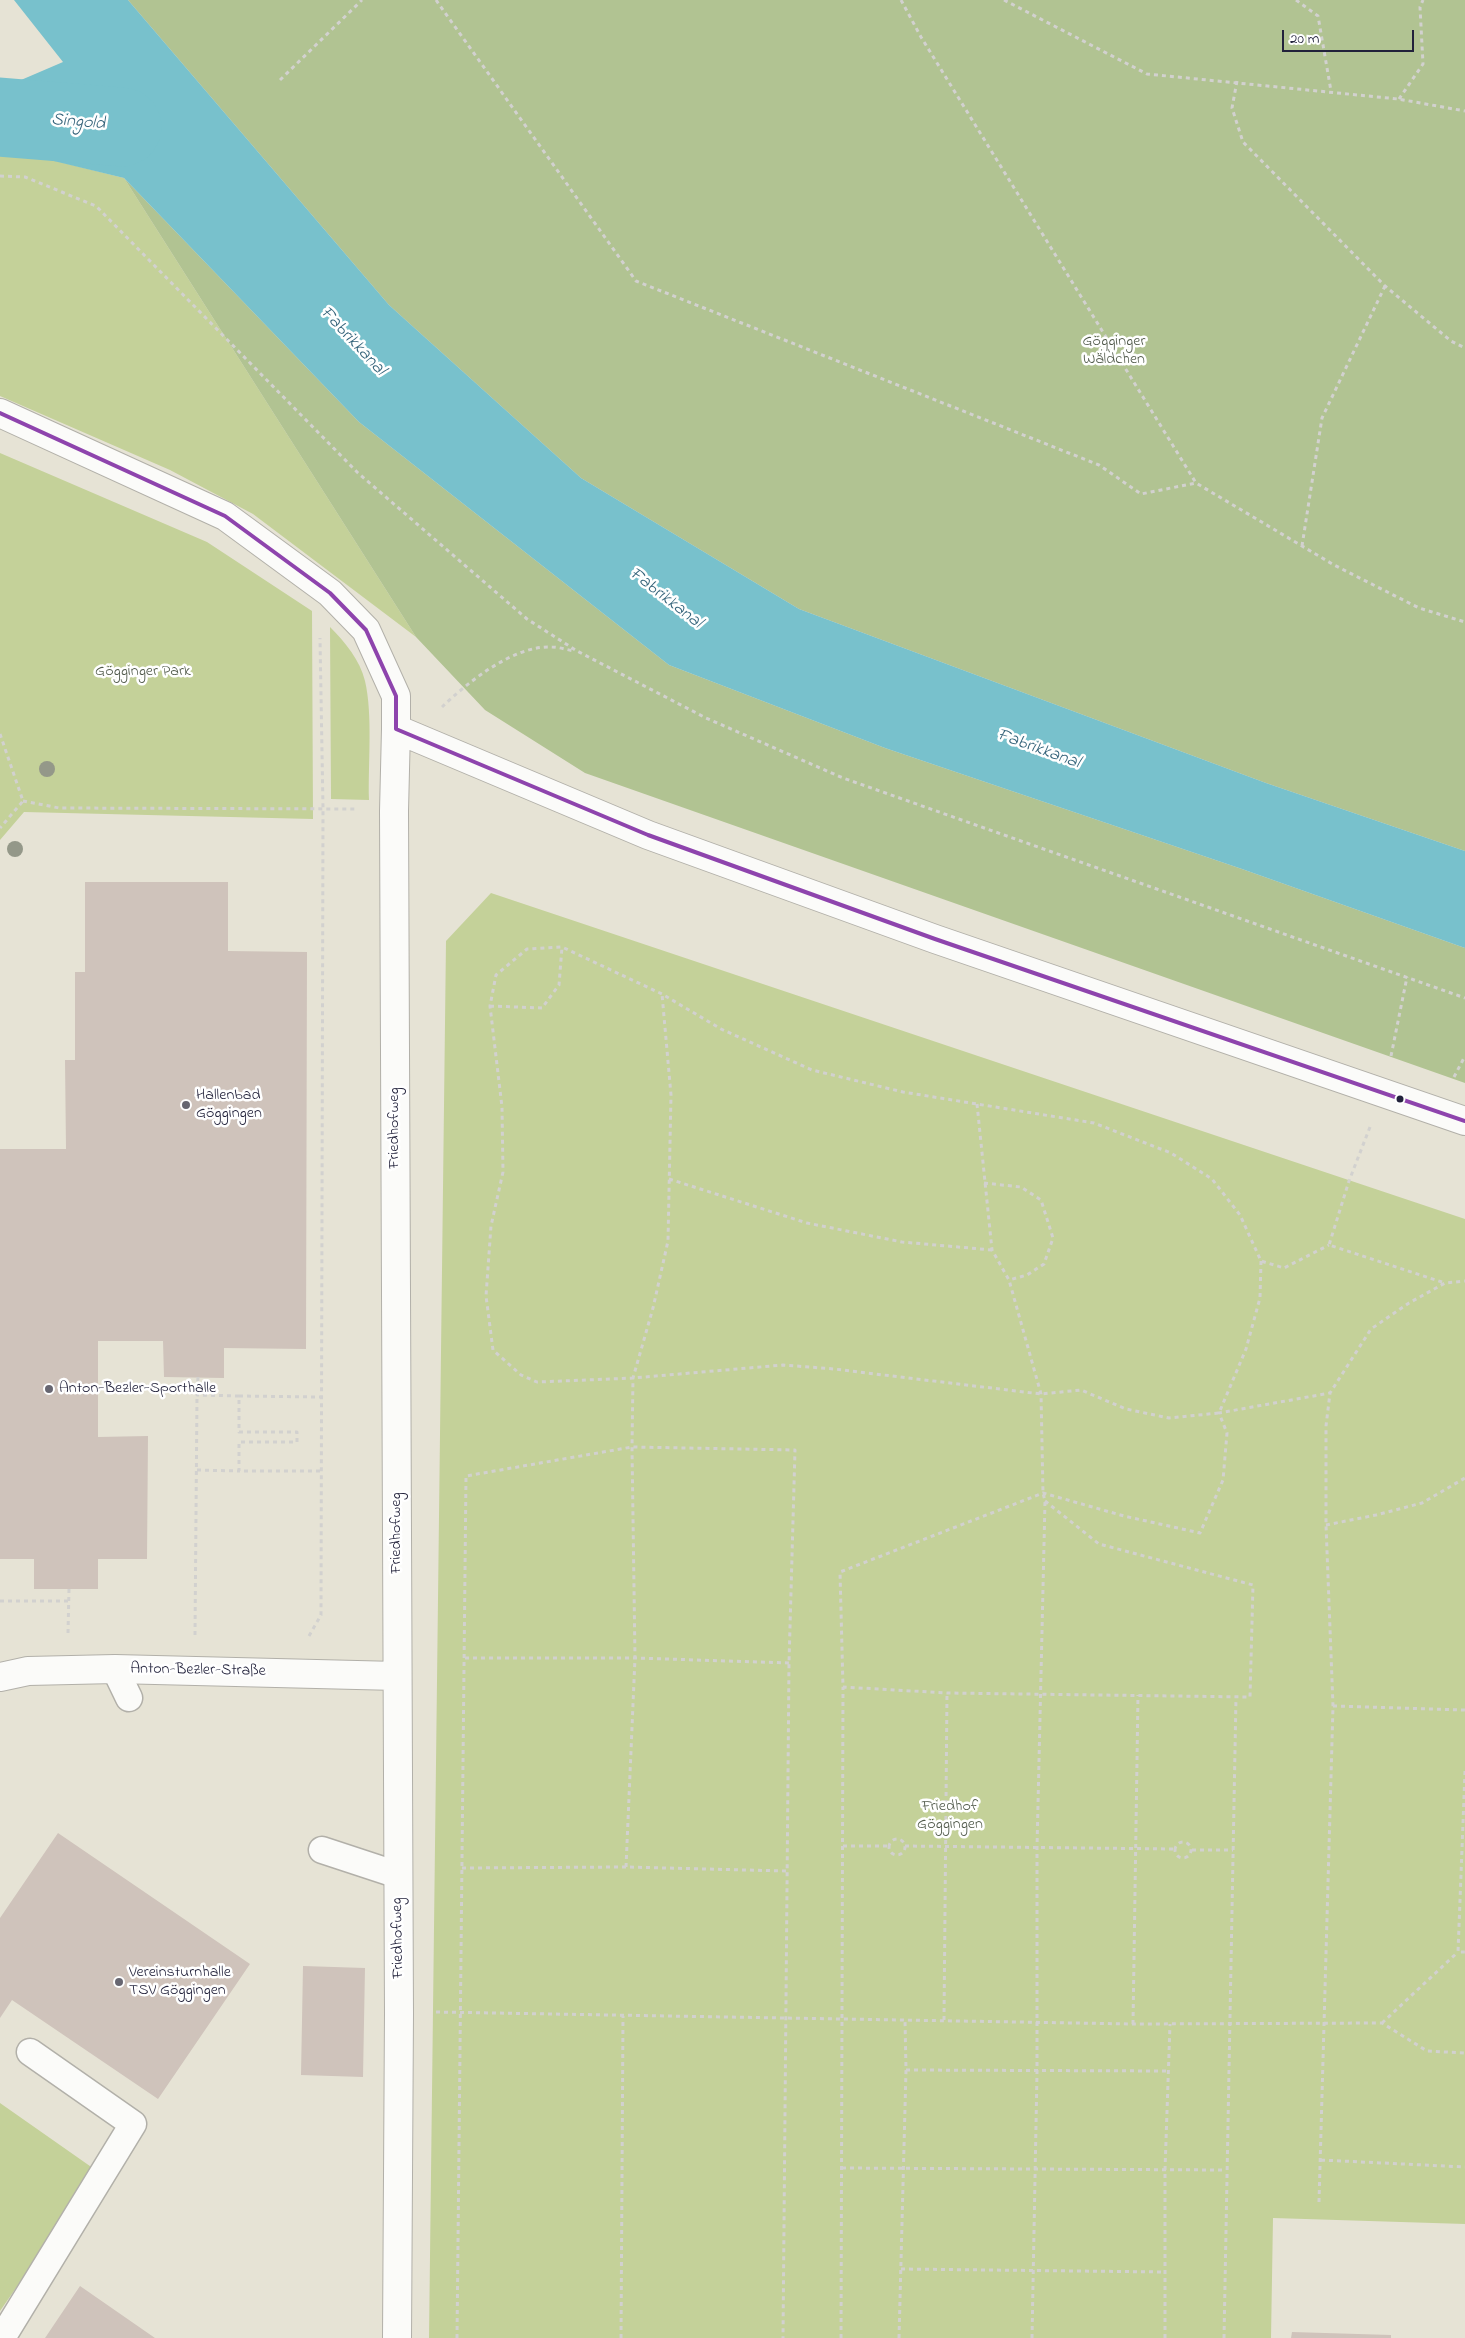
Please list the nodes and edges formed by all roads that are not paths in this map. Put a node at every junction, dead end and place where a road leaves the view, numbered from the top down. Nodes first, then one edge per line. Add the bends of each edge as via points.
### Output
1 (0, 413) edge
2 (405, 732) junction
3 (1465, 1121) edge
4 (115, 1669) junction
5 (0, 1676) edge
6 (397, 1676) junction
7 (130, 1698) dead end
8 (322, 1850) dead end
9 (398, 1875) junction
10 (30, 2052) dead end
11 (2, 2338) edge
12 (397, 2338) edge

1 - 2 street, Friedhofweg via 225,516 330,593 366,630 396,696
2 - 3 street via 648,835 935,939
2 - 6 street, Friedhofweg via 394,811
4 - 5 street, Anton-Bezler-Straße via 28,1671
4 - 6 street, Anton-Bezler-Straße
4 - 7 lane
6 - 9 street, Friedhofweg
8 - 9 lane
9 - 12 street, Friedhofweg
10 - 11 lane via 133,2124

